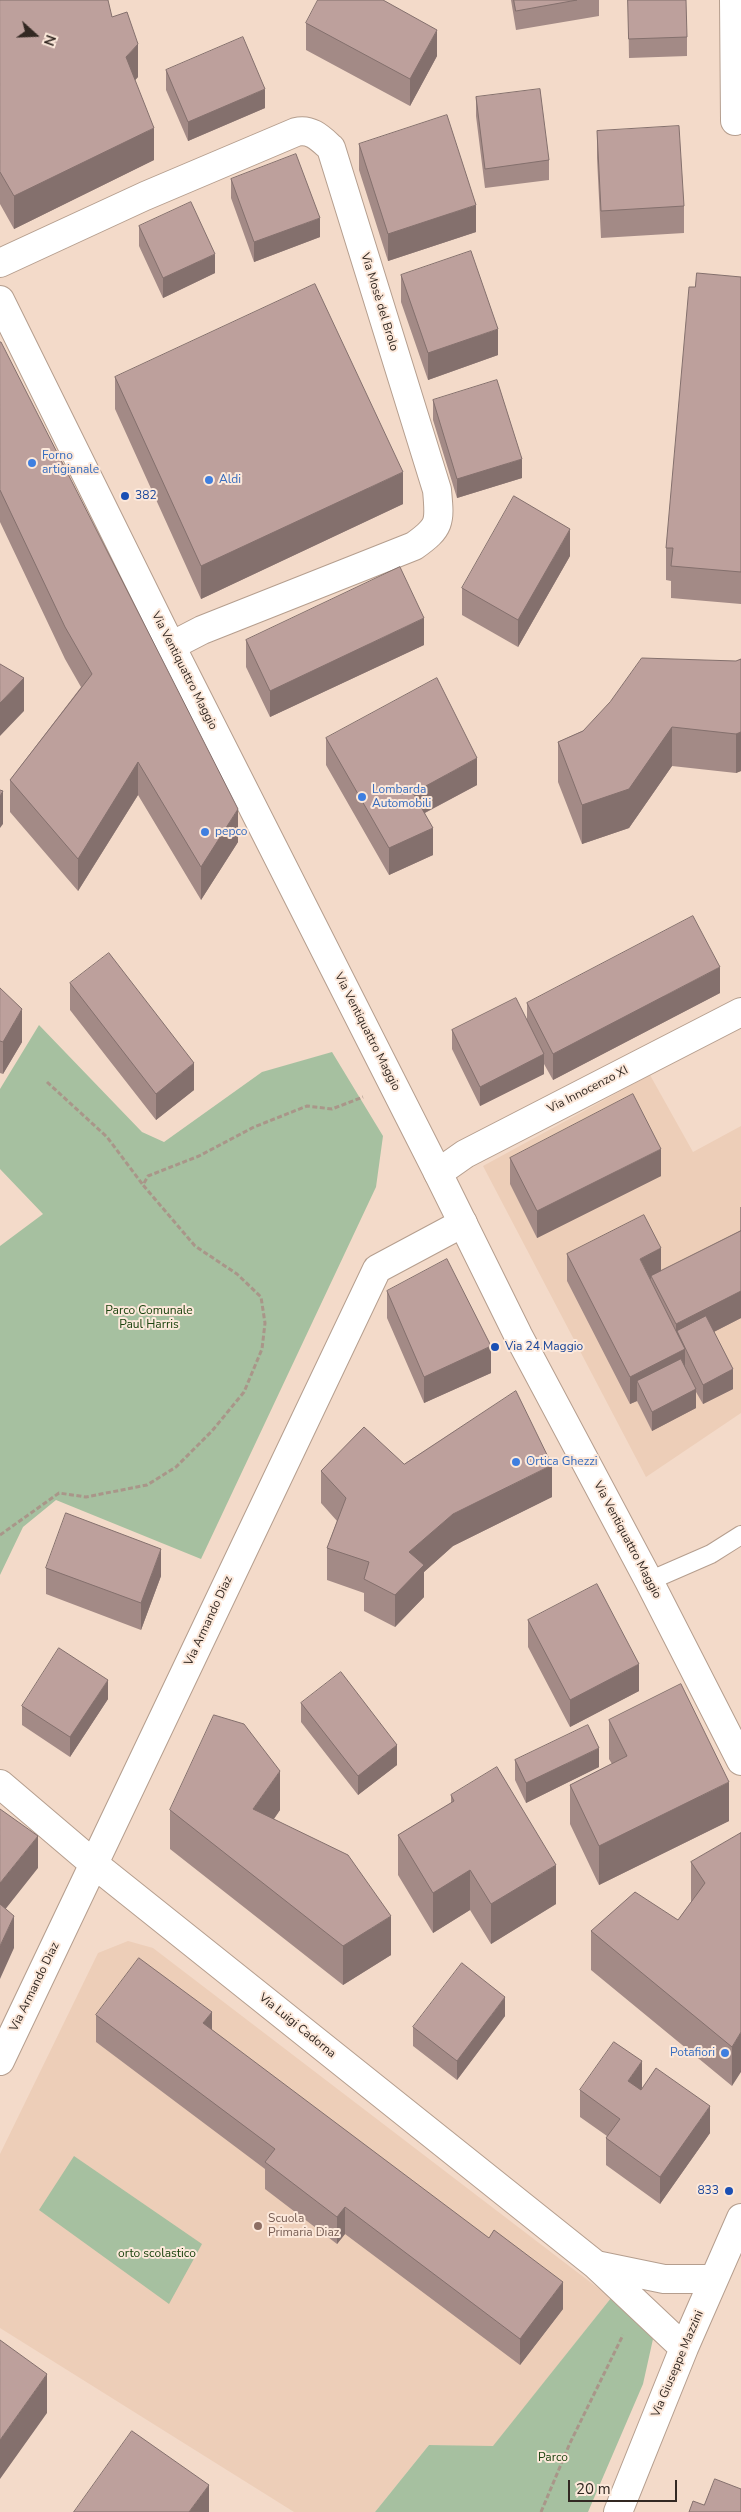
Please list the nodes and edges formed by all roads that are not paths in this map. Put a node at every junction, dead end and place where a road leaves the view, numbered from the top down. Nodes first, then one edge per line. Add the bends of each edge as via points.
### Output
1 (734, 0) edge
2 (735, 121) dead end
3 (0, 263) edge
4 (0, 300) edge
5 (171, 646) junction
6 (741, 1012) edge
7 (438, 1173) junction
8 (463, 1223) junction
9 (741, 1535) edge
10 (649, 1581) junction
11 (741, 1761) edge
12 (0, 1784) edge
13 (94, 1864) junction
14 (0, 2061) edge
15 (741, 2218) edge
16 (596, 2265) junction
17 (714, 2279) junction
18 (684, 2348) junction
19 (618, 2512) edge

1 - 2 street
3 - 5 street, Via Mosè del Brolo via 145,196 296,132 303,130 318,135 331,148 437,490 437,525 431,534 414,546 202,630
4 - 5 street, Via Ventiquattro Maggio
5 - 7 street, Via Ventiquattro Maggio
6 - 7 street, Via Innocenzo XI via 465,1154
7 - 8 street, Via Ventiquattro Maggio
8 - 10 street, Via Ventiquattro Maggio via 518,1336
8 - 13 street, Via Armando Diaz via 377,1269
9 - 10 lane via 711,1554
10 - 11 street, Via Ventiquattro Maggio
12 - 13 street, Via Luigi Cadorna
13 - 14 street, Via Armando Diaz
13 - 16 street, Via Luigi Cadorna
15 - 17 street, Via Giuseppe Mazzini
16 - 17 street, Via Luigi Cadorna via 664,2279
16 - 18 street, Via Luigi Cadorna
17 - 18 street, Via Giuseppe Mazzini
18 - 19 street, Via Giuseppe Mazzini

